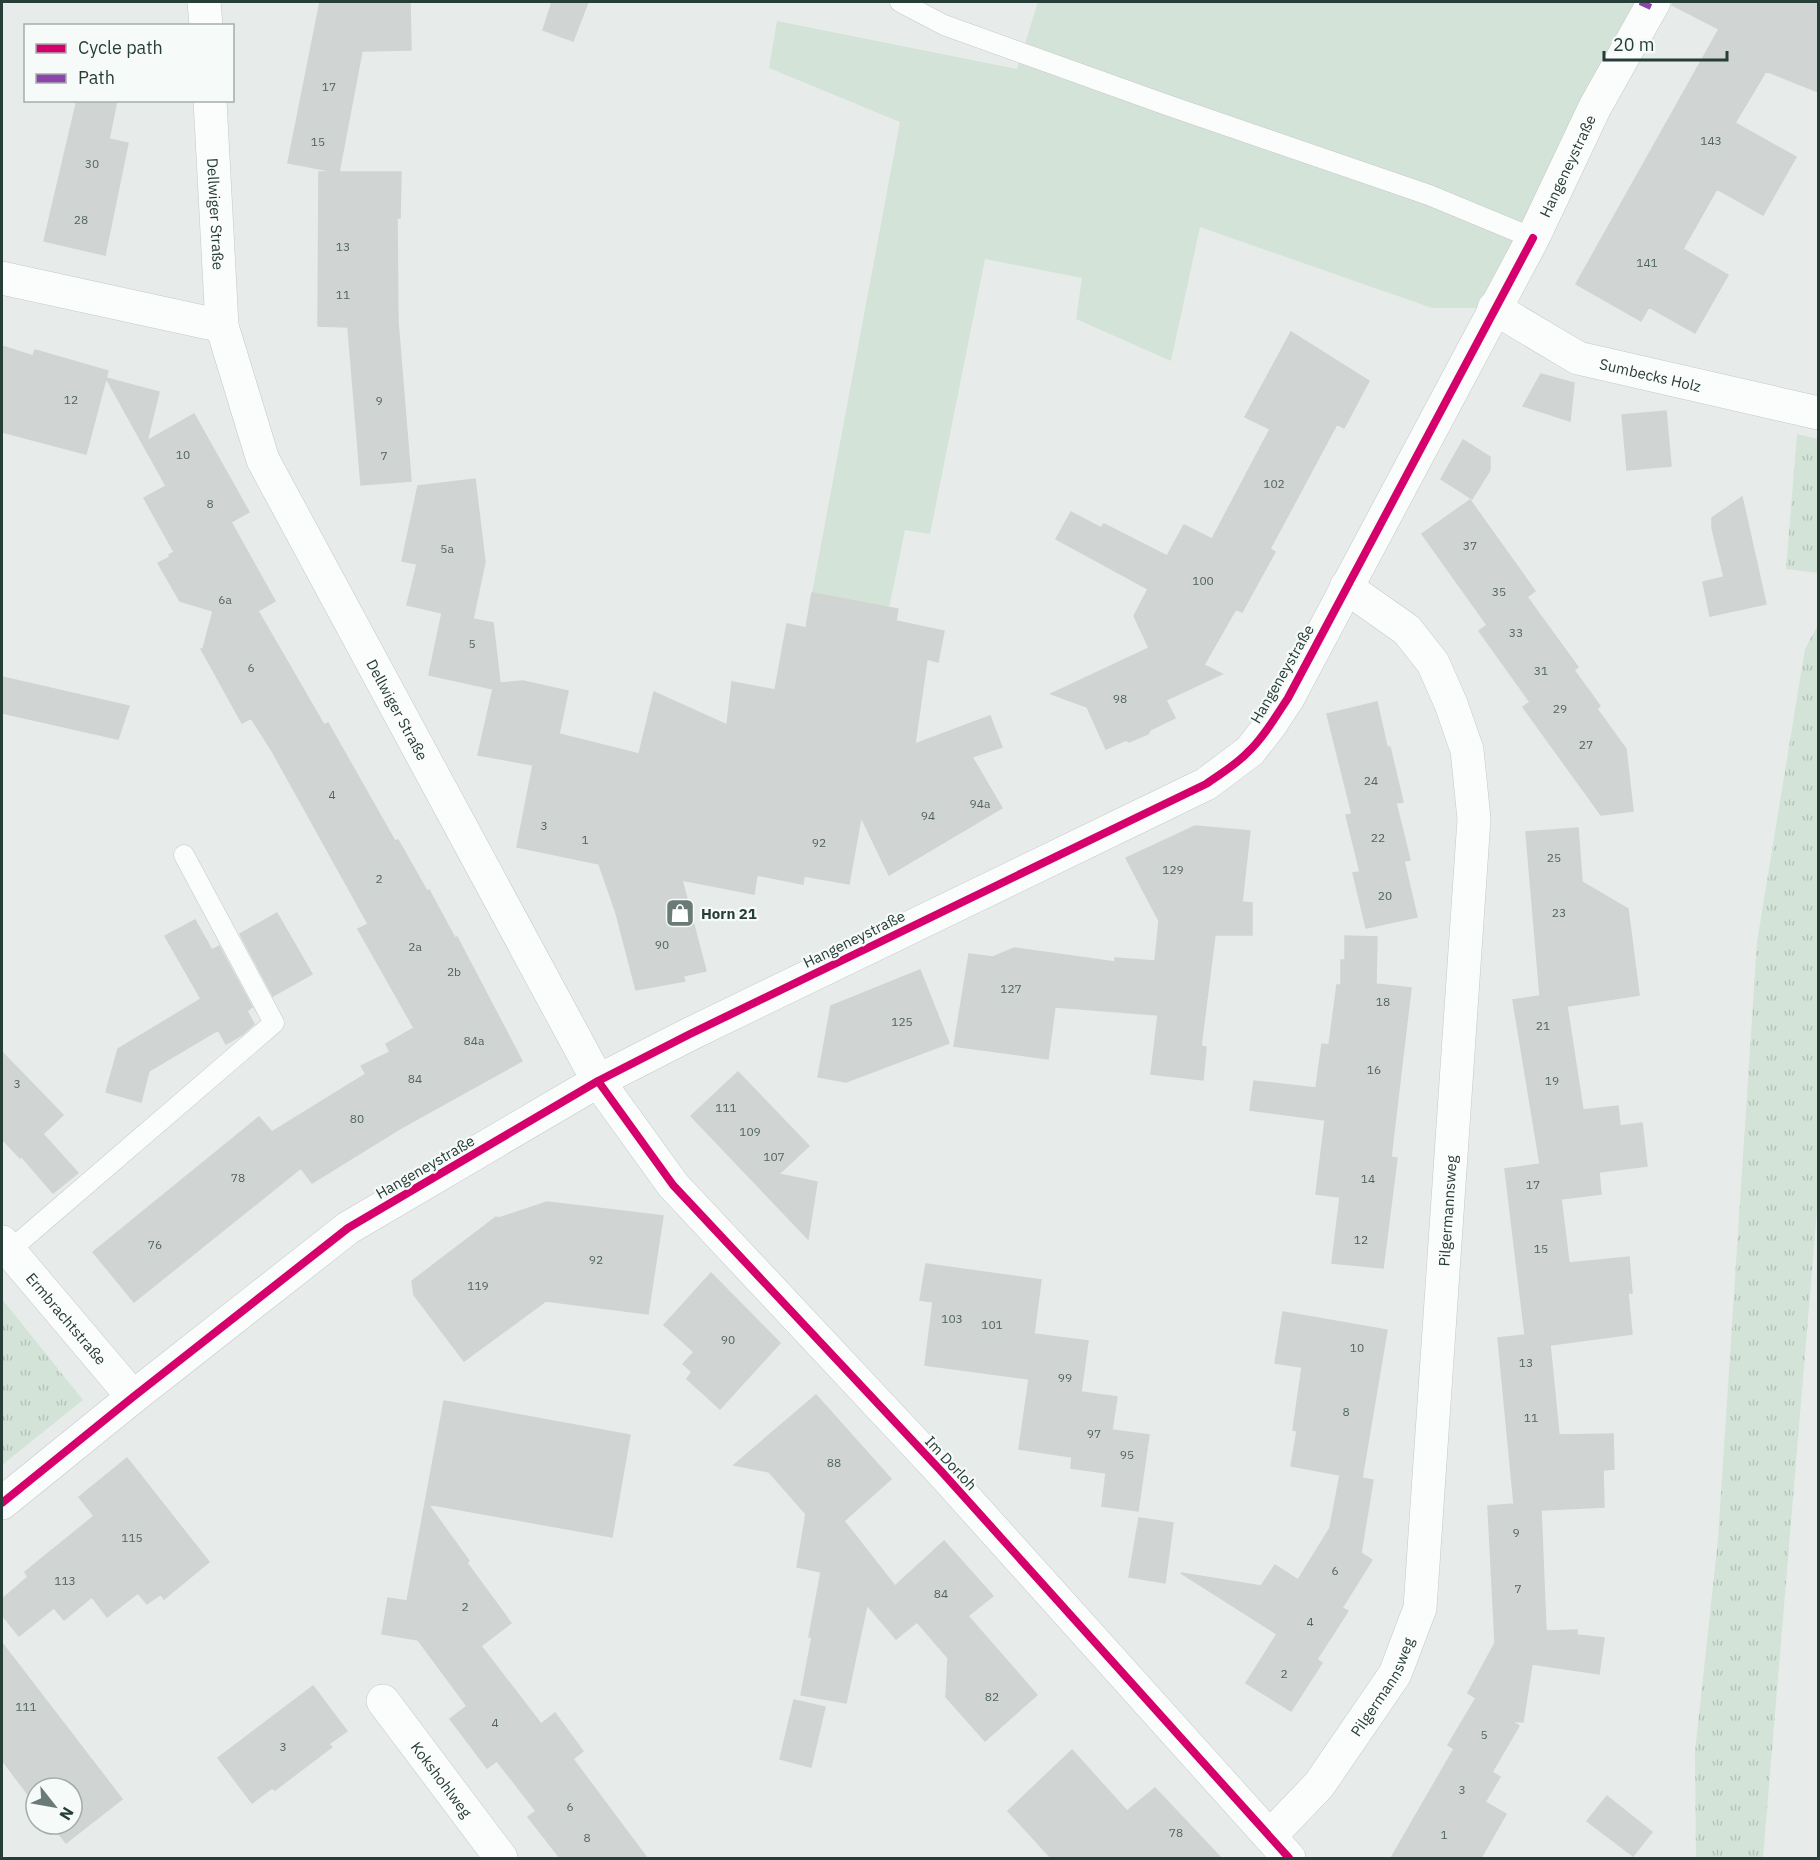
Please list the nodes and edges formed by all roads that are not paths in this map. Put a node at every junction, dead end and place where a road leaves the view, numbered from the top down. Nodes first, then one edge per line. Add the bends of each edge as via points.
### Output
1 (204, 2) edge
2 (900, 2) edge
3 (1654, 2) edge
4 (206, 24) edge
5 (210, 102) edge
6 (1533, 238) junction
7 (2, 278) edge
8 (1494, 309) junction
9 (222, 326) junction
10 (1818, 413) edge
11 (1346, 587) junction
12 (184, 855) dead end
13 (598, 1081) junction
14 (5, 1246) edge
15 (133, 1397) junction
16 (2, 1503) edge
17 (383, 1701) dead end
18 (1280, 1847) edge
19 (501, 1858) edge

1 - 4 street
2 - 6 lane via 944,25 1430,195
3 - 6 street, Hangeneystraße via 1595,107
5 - 9 street, Dellwiger Straße
6 - 8 street, Hangeneystraße
7 - 9 street
8 - 10 street, Sumbecks Holz via 1578,358
8 - 11 street, Hangeneystraße
9 - 13 street, Dellwiger Straße via 262,460
11 - 13 street, Hangeneystraße via 1271,724 1250,751 1206,784
11 - 18 street, Pilgermannsweg via 1407,630 1433,663 1467,750 1474,819 1420,1608 1395,1674
12 - 14 lane via 274,1023
13 - 15 street, Hangeneystraße via 338,1234
13 - 18 street, Im Dorloh via 673,1185 941,1471
14 - 15 street, Ermbrachtstraße
15 - 16 street, Hangeneystraße
17 - 19 street, Kokshohlweg

